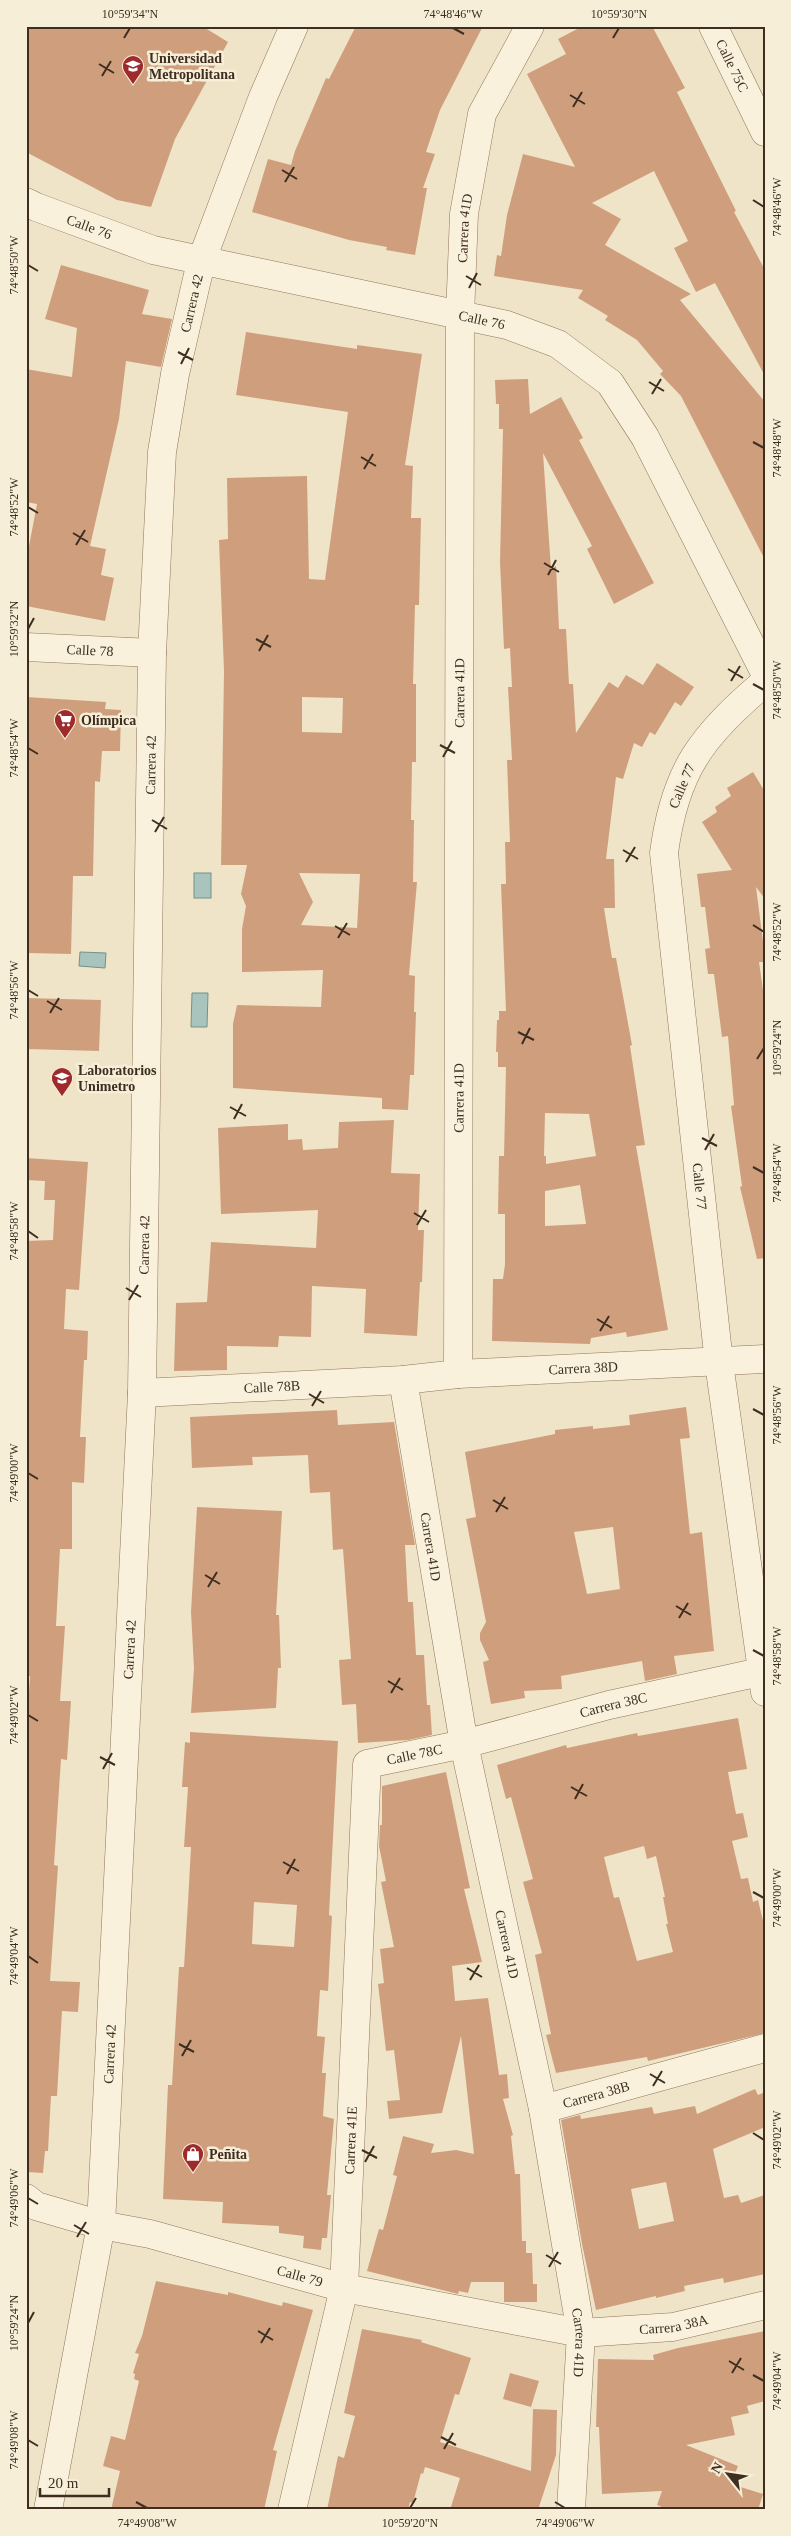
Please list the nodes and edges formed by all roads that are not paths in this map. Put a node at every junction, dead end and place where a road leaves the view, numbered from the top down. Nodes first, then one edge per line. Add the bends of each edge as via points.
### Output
1 (294, 26) edge
2 (530, 26) edge
3 (713, 26) edge
4 (765, 132) edge
5 (26, 202) edge
6 (201, 262) junction
7 (460, 316) junction
8 (26, 647) edge
9 (152, 653) junction
10 (765, 673) edge
11 (765, 682) edge
12 (765, 1359) edge
13 (719, 1363) junction
14 (458, 1374) junction
15 (402, 1380) junction
16 (142, 1393) junction
17 (764, 1678) edge
18 (464, 1744) junction
19 (366, 1764) joint
20 (765, 2048) edge
21 (543, 2109) junction
22 (26, 2198) edge
23 (101, 2225) junction
24 (344, 2288) junction
25 (765, 2305) edge
26 (581, 2333) junction
27 (575, 2509) edge
28 (48, 2510) edge
29 (292, 2510) edge

1 - 6 street, Carrera 42 via 263,97
2 - 7 street, Carrera 41D via 482,114 464,214
3 - 4 street, Calle 75C
5 - 6 street, Calle 76 via 153,250
6 - 7 street, Calle 76
6 - 9 street, Carrera 42 via 175,374 162,452
7 - 10 street, Calle 76 via 507,325 558,344 610,383 645,437
7 - 14 street, Carrera 41D
8 - 9 street, Calle 78
9 - 16 street, Carrera 42
11 - 13 street, Calle 77 via 726,715 699,749 680,783 669,816 664,853
12 - 13 street, Carrera 38D
13 - 14 street, Carrera 38D
13 - 17 street, Calle 77
14 - 15 street, Carrera 38D
15 - 16 street, Calle 78B
15 - 18 street, Carrera 41D
16 - 23 street, Carrera 42
17 - 18 street, Carrera 38C via 609,1705
18 - 19 street, Calle 78C
18 - 21 street, Carrera 41D
19 - 24 street, Carrera 41E
20 - 21 street, Carrera 38B
21 - 26 street, Carrera 41D
22 - 23 street, Calle 79 via 36,2206
23 - 24 street, Calle 79 via 150,2234
23 - 28 street, Carrera 42
24 - 26 street, Calle 79
24 - 29 street, Carrera 41E
25 - 26 street, Carrera 38A via 673,2327
26 - 27 street, Carrera 41D

